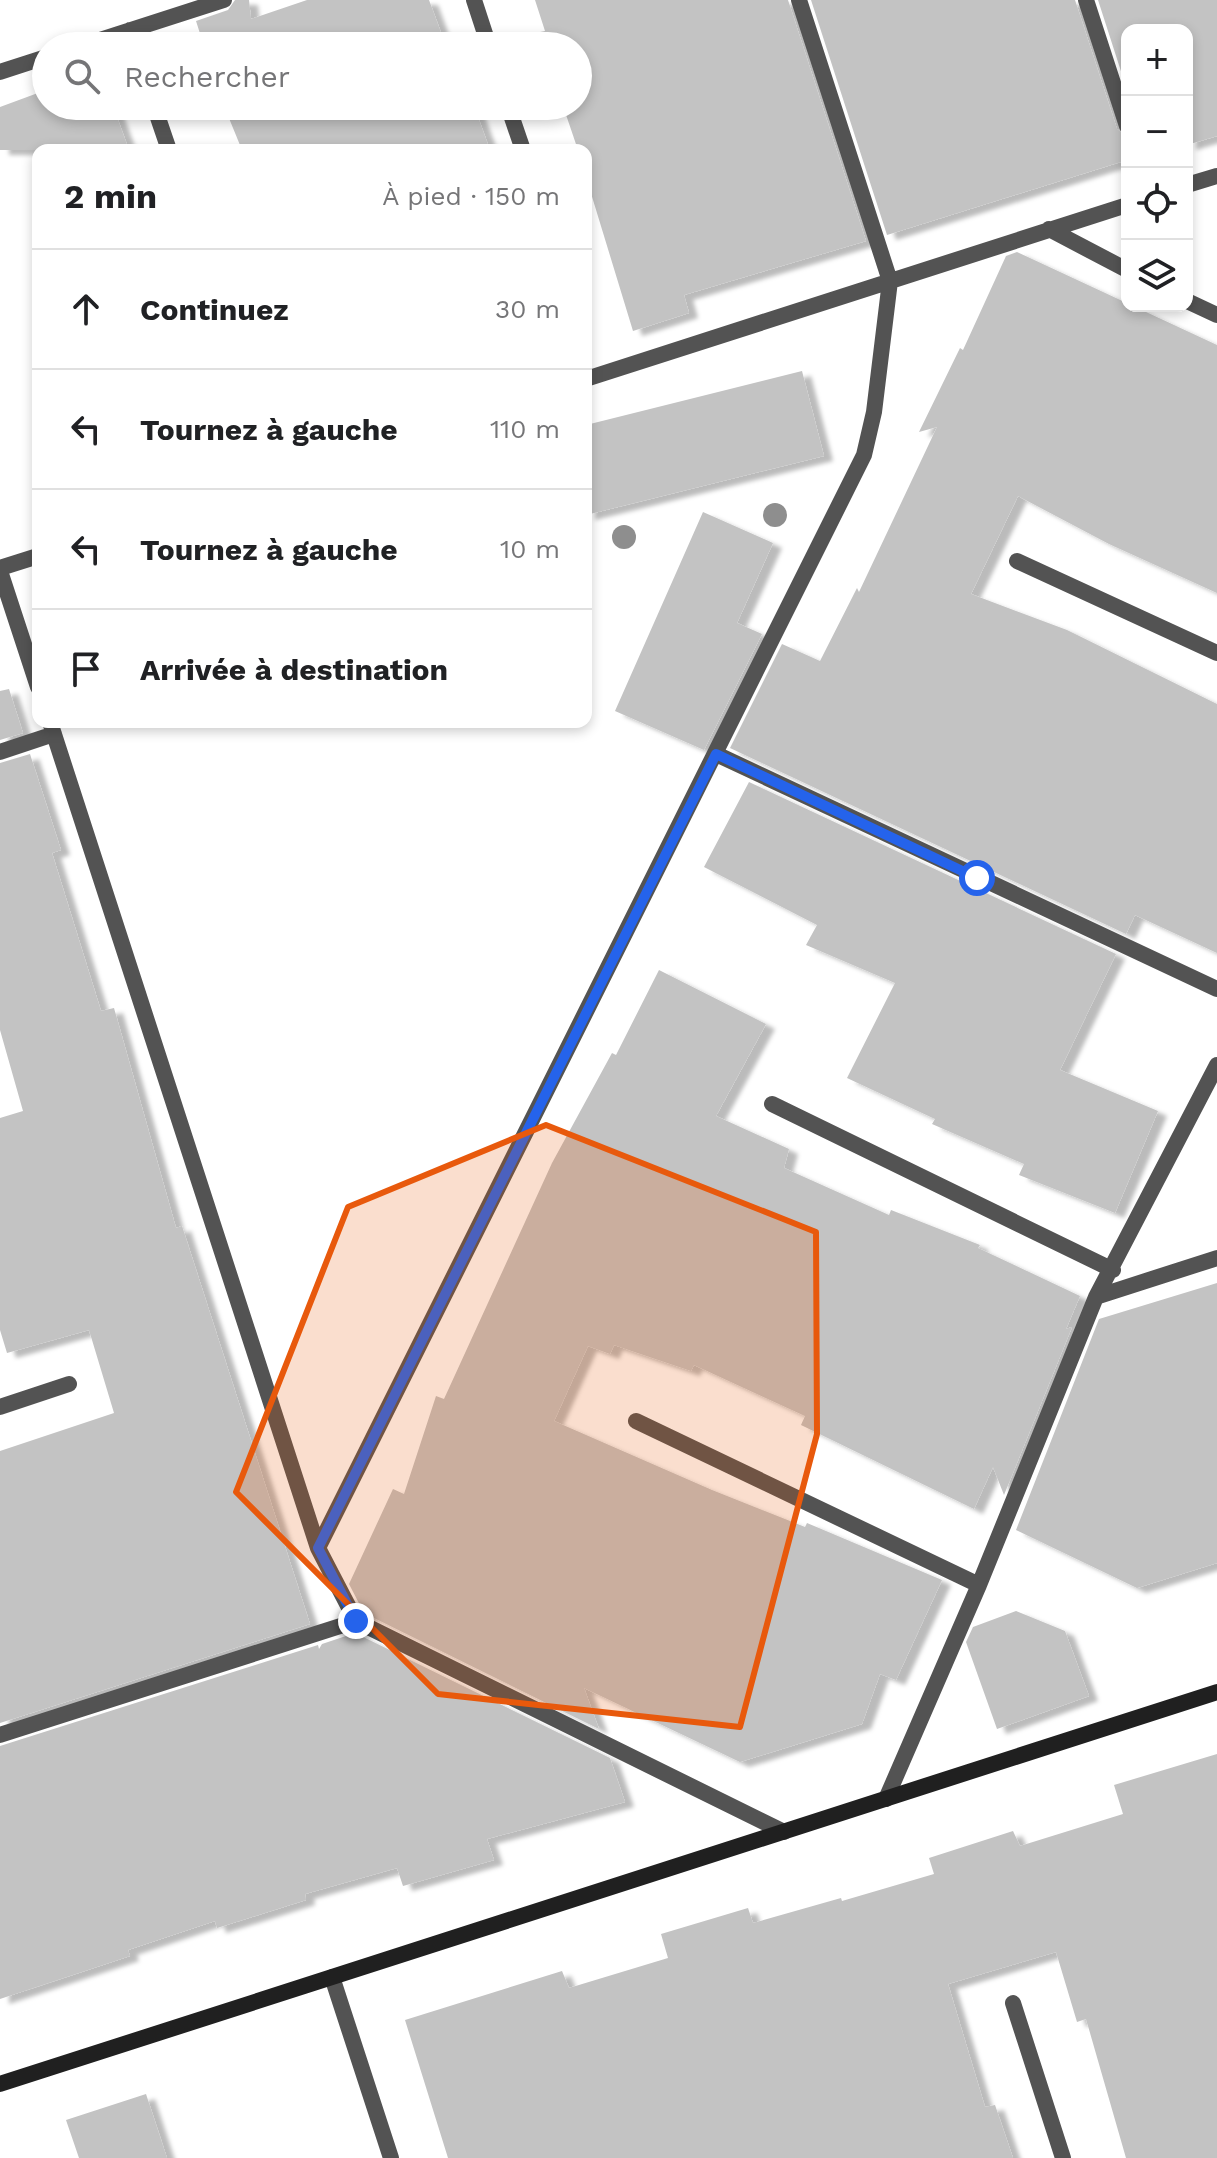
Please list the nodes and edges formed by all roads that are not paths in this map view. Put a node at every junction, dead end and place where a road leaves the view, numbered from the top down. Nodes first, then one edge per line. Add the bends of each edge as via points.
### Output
1 (224, 0) edge
2 (474, 0) edge
3 (799, 0) edge
4 (1086, 0) edge
5 (147, 32) edge
6 (484, 32) edge
7 (32, 62) edge
8 (0, 72) edge
9 (1121, 108) edge
10 (159, 120) edge
11 (513, 120) edge
12 (167, 144) edge
13 (521, 144) edge
14 (1217, 176) edge
15 (1193, 183) edge
16 (1121, 207) edge
17 (1049, 229) junction
18 (1121, 267) edge
19 (890, 281) junction
20 (1193, 304) edge
21 (1217, 315) edge
22 (592, 377) edge
23 (32, 558) edge
24 (1017, 561) dead end
25 (0, 570) edge
26 (1217, 653) edge
27 (32, 669) edge
28 (52, 728) edge
29 (0, 752) edge
30 (716, 754) junction
31 (1217, 989) edge
32 (1217, 1065) edge
33 (772, 1104) dead end
34 (1217, 1258) edge
35 (1113, 1270) junction
36 (1096, 1297) junction
37 (69, 1384) dead end
38 (0, 1407) edge
39 (636, 1421) dead end
40 (318, 1548) junction
41 (979, 1585) junction
42 (356, 1621) junction
43 (1217, 1692) edge
44 (0, 1735) edge
45 (886, 1799) junction
46 (784, 1832) junction
47 (332, 1977) junction
48 (1013, 2003) dead end
49 (0, 2084) edge
50 (391, 2158) edge
51 (1063, 2158) edge

1 - 5 street
2 - 6 street
3 - 19 street
4 - 9 street
7 - 8 street
10 - 12 street
11 - 13 street
14 - 15 street
16 - 17 street
17 - 18 street
17 - 19 street
19 - 22 street
19 - 30 street via 864,455
20 - 21 street
23 - 25 street
24 - 26 street
25 - 27 street
28 - 29 street
28 - 40 street
30 - 31 street
30 - 40 street
32 - 35 street
33 - 35 street
34 - 36 street
35 - 36 street
36 - 41 street
37 - 38 street
39 - 41 street
40 - 42 street
41 - 45 street
42 - 44 street
42 - 46 street
43 - 45 street
45 - 46 street
46 - 47 street
47 - 49 street
47 - 50 street
48 - 51 street

